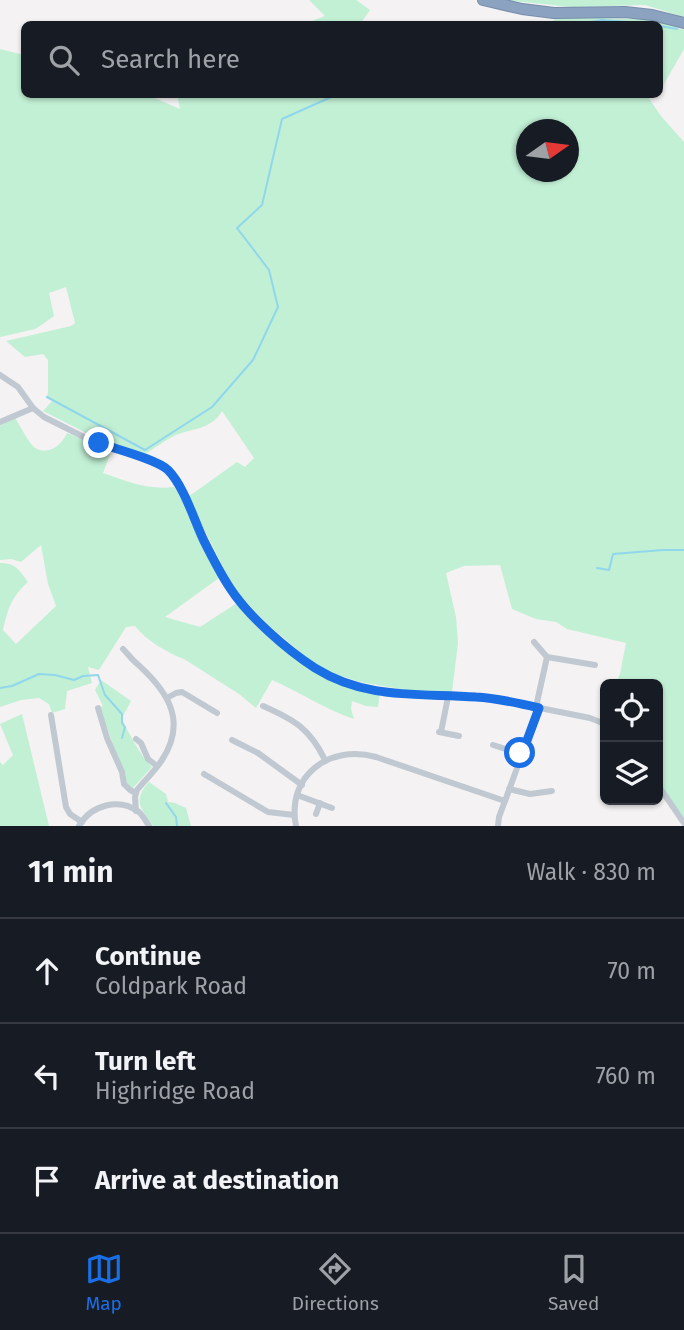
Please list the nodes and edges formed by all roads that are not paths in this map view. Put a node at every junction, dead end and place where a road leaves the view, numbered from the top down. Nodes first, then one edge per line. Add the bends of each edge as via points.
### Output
1 (484, 0) edge
2 (684, 23) edge
3 (0, 374) edge
4 (33, 408) junction
5 (0, 422) edge
6 (534, 642) dead end
7 (123, 649) dead end
8 (547, 657) junction
9 (595, 664) dead end
10 (448, 697) junction
11 (167, 698) junction
12 (263, 706) dead end
13 (98, 708) dead end
14 (537, 708) junction
15 (218, 713) dead end
16 (50, 718) dead end
17 (600, 721) edge
18 (459, 736) dead end
19 (136, 739) dead end
20 (232, 740) dead end
21 (493, 745) dead end
22 (522, 754) junction
23 (325, 760) junction
24 (157, 766) junction
25 (204, 774) dead end
26 (302, 785) junction
27 (509, 789) junction
28 (552, 791) dead end
29 (663, 792) edge
30 (136, 793) junction
31 (297, 795) junction
32 (505, 801) junction
33 (320, 803) junction
34 (332, 808) dead end
35 (136, 811) junction
36 (294, 814) junction
37 (316, 814) dead end
38 (684, 823) edge
39 (80, 824) edge
40 (149, 826) edge
41 (296, 826) edge
42 (498, 826) edge

1 - 2 highway via 554,13 625,12
3 - 4 street via 18,387
4 - 5 street
4 - 10 street via 85,437 169,471 235,595 315,668 355,686
6 - 8 street
7 - 11 street via 152,676
8 - 9 street
8 - 14 street
10 - 14 street via 495,699
10 - 18 street via 439,732
11 - 15 street via 185,693
11 - 24 street via 173,731
12 - 23 street via 300,725
13 - 30 street via 124,784
14 - 17 street
14 - 22 street
16 - 39 street via 66,807
19 - 24 street
20 - 26 street via 247,743
21 - 22 street
22 - 27 street
23 - 26 street
23 - 32 street via 347,753 366,754
24 - 30 street
25 - 36 street via 268,812
26 - 31 street
27 - 28 street via 530,794
27 - 32 street
29 - 38 street
30 - 35 street
31 - 33 street
31 - 36 street
32 - 42 street
33 - 34 street
33 - 37 street
35 - 39 street via 108,805 93,810
35 - 40 street
36 - 41 street

